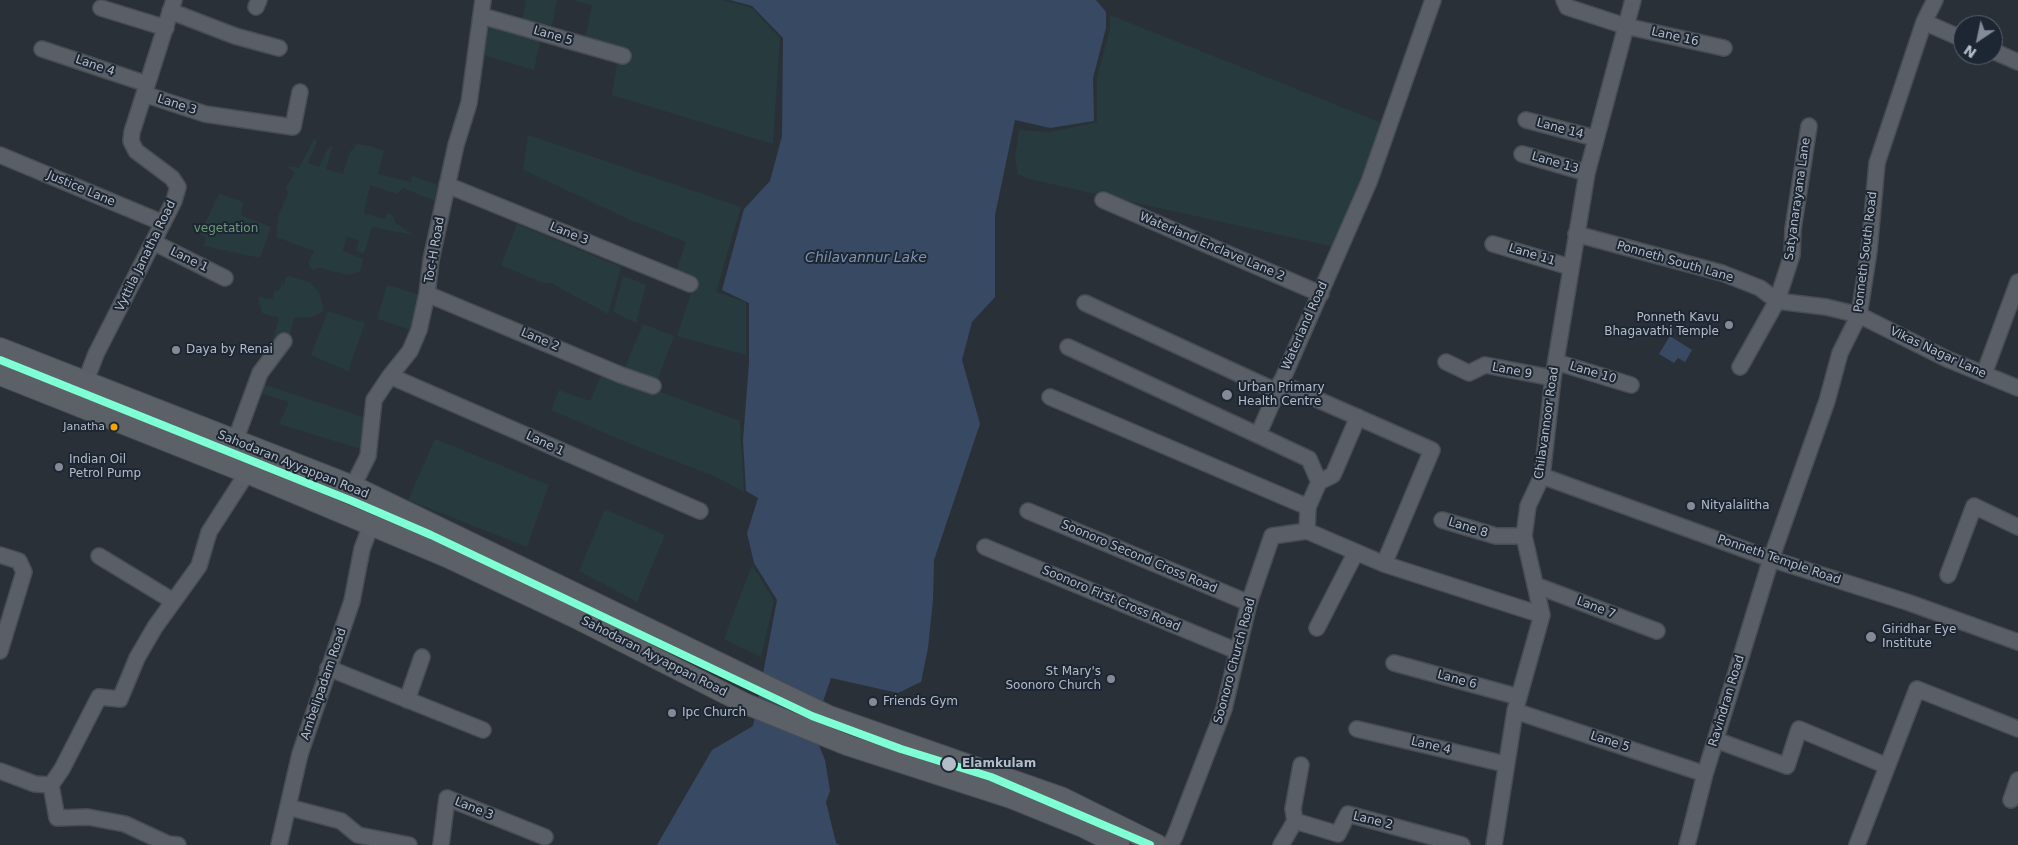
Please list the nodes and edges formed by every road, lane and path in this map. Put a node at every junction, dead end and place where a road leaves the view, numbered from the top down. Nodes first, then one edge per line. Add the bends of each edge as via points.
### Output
1 (483, 0) edge
2 (1433, 0) edge
3 (1564, 0) edge
4 (1633, 0) edge
5 (1935, 0) edge
6 (172, 5) edge
7 (101, 8) dead end
8 (482, 16) junction
9 (1924, 22) junction
10 (1626, 26) junction
11 (166, 28) junction
12 (1953, 34) edge
13 (279, 48) dead end
14 (1724, 48) dead end
15 (42, 49) dead end
16 (2003, 55) edge
17 (623, 56) dead end
18 (2018, 62) edge
19 (146, 89) junction
20 (300, 92) dead end
21 (1526, 120) dead end
22 (1809, 126) dead end
23 (1595, 138) junction
24 (1522, 154) dead end
25 (0, 155) edge
26 (1587, 173) junction
27 (447, 185) junction
28 (1103, 200) dead end
29 (163, 223) junction
30 (1576, 234) junction
31 (153, 242) junction
32 (1493, 244) dead end
33 (1570, 267) junction
34 (225, 278) dead end
35 (2018, 282) edge
36 (690, 284) dead end
37 (427, 294) junction
38 (1321, 294) junction
39 (1777, 301) junction
40 (1085, 304) dead end
41 (1859, 315) junction
42 (284, 341) dead end
43 (1068, 347) dead end
44 (0, 348) edge
45 (1446, 362) dead end
46 (1556, 362) junction
47 (1740, 367) dead end
48 (1984, 374) junction
49 (0, 375) edge
50 (390, 376) junction
51 (1553, 378) junction
52 (84, 383) junction
53 (1631, 385) dead end
54 (653, 386) dead end
55 (1278, 387) junction
56 (2018, 388) edge
57 (1050, 397) dead end
58 (1358, 417) junction
59 (1258, 435) junction
60 (235, 441) junction
61 (247, 473) junction
62 (1542, 476) junction
63 (1319, 482) junction
64 (352, 486) junction
65 (1308, 507) junction
66 (700, 511) dead end
67 (1028, 511) dead end
68 (1442, 520) dead end
69 (371, 525) junction
70 (2018, 527) edge
71 (1307, 531) junction
72 (1524, 536) junction
73 (468, 543) junction
74 (985, 547) dead end
75 (1356, 552) junction
76 (0, 555) edge
77 (99, 556) dead end
78 (1770, 559) junction
79 (460, 563) junction
80 (1384, 564) junction
81 (1948, 575) dead end
82 (1535, 585) junction
83 (173, 601) junction
84 (1249, 604) junction
85 (1542, 615) junction
86 (1317, 628) dead end
87 (1657, 631) dead end
88 (2018, 642) edge
89 (0, 651) edge
90 (1238, 651) junction
91 (422, 657) dead end
92 (1394, 663) dead end
93 (328, 668) junction
94 (407, 700) junction
95 (1517, 704) junction
96 (1357, 729) dead end
97 (2018, 729) edge
98 (483, 730) dead end
99 (1716, 740) junction
100 (1505, 764) junction
101 (1301, 765) dead end
102 (1887, 766) junction
103 (0, 771) edge
104 (1705, 774) junction
105 (2018, 780) edge
106 (51, 786) junction
107 (2011, 800) dead end
108 (288, 807) junction
109 (1295, 821) junction
110 (545, 837) dead end
111 (1495, 844) edge
112 (178, 845) edge
113 (280, 845) edge
114 (409, 845) edge
115 (441, 845) edge
116 (1119, 845) edge
117 (1158, 845) edge
118 (1170, 845) edge
119 (1281, 845) edge
120 (1462, 845) edge
121 (1687, 845) edge
122 (1857, 845) edge

1 - 8 street, Toc-H Road
2 - 38 street, Waterland Road via 1368,182
3 - 10 street, Lane 16 via 1567,7
4 - 10 street, Chilavannoor Road
5 - 9 street, Ponneth South Road
6 - 11 street, Vyttila Janatha Road
6 - 13 street via 235,36
7 - 11 street
8 - 17 street, Lane 5
8 - 27 street, Toc-H Road via 469,104
9 - 12 street
9 - 41 street, Ponneth South Road via 1877,163
10 - 14 street, Lane 16
10 - 23 street, Chilavannoor Road
11 - 19 street, Vyttila Janatha Road
15 - 19 street, Lane 4
16 - 18 street
19 - 20 street, Lane 3 via 205,114 294,127
19 - 29 street, Vyttila Janatha Road via 131,141 136,151 172,178 178,187
21 - 23 street, Lane 14
22 - 39 street, Satyanarayana Lane via 1792,255
23 - 26 street, Chilavannoor Road
24 - 26 street, Lane 13
25 - 29 street, Justice Lane
26 - 30 street, Chilavannoor Road
27 - 36 street, Lane 3
27 - 37 street, Toc-H Road
28 - 38 street, Waterland Enclave Lane 2
29 - 31 street, Vyttila Janatha Road
30 - 33 street, Chilavannoor Road
30 - 39 street, Ponneth South Lane via 1722,273 1760,288
31 - 34 street, Lane 1
31 - 52 street, Vyttila Janatha Road
32 - 33 street, Lane 11
33 - 46 street, Chilavannoor Road
35 - 48 street
37 - 50 street, Toc-H Road via 419,330 410,351
37 - 54 street, Lane 2
38 - 55 street, Waterland Road
39 - 41 street, Ponneth South Lane
39 - 47 street, Satyanarayana Lane
40 - 55 street
41 - 48 street, Vikas Nagar Lane
41 - 78 street, Ponneth South Road via 1840,353 1827,401
42 - 60 street via 260,373
43 - 59 street
44 - 52 main road, Sahodaran Ayyappan Road
45 - 51 street, Lane 9 via 1469,373 1485,365
46 - 51 street, Chilavannoor Road
46 - 53 street, Lane 10
48 - 56 street, Vikas Nagar Lane
49 - 61 main road, Sahodaran Ayyappan Road
50 - 64 street, Toc-H Road via 374,400 368,456
50 - 66 street, Lane 1
51 - 62 street, Chilavannoor Road
52 - 60 main road, Sahodaran Ayyappan Road
55 - 58 street
55 - 59 street, Waterland Road
57 - 65 street
58 - 63 street via 1333,475
58 - 80 street via 1432,450
59 - 63 street via 1309,459
60 - 64 main road, Sahodaran Ayyappan Road
61 - 69 main road, Sahodaran Ayyappan Road
61 - 83 street via 209,532 199,566
62 - 72 street, Chilavannoor Road via 1528,506
62 - 78 street, Ponneth Temple Road
63 - 65 street
64 - 73 main road, Sahodaran Ayyappan Road
65 - 71 street
67 - 84 street, Soonoro Second Cross Road
68 - 72 street, Lane 8 via 1496,536
69 - 79 main road, Sahodaran Ayyappan Road
69 - 93 street, Ambelipadam Road via 362,549 352,601
70 - 81 street via 1974,506
71 - 75 street
71 - 84 street, Soonoro Church Road via 1272,536
72 - 82 street, Chilavannoor Road
73 - 79 main road
73 - 117 main road, Sahodaran Ayyappan Road via 829,716 1063,798
74 - 90 street, Soonoro First Cross Road
75 - 80 street
75 - 86 street
76 - 89 street via 19,561 24,572
77 - 83 street
78 - 88 street, Ponneth Temple Road via 1907,602
78 - 99 street, Ravindran Road
79 - 116 main road, Sahodaran Ayyappan Road via 746,704 812,732 1011,798
80 - 85 street
82 - 85 street, Chilavannoor Road
82 - 87 street, Lane 7
83 - 106 street via 137,658 120,699 99,697
84 - 90 street, Soonoro Church Road
85 - 95 street, Chilavannoor Road
90 - 118 street, Soonoro Church Road via 1224,709
91 - 94 street
92 - 95 street, Lane 6
93 - 94 street
93 - 108 street, Ambelipadam Road via 300,754
94 - 98 street
95 - 100 street, Chilavannoor Road
95 - 104 street, Lane 5
96 - 100 street, Lane 4
97 - 102 street via 1917,689
99 - 102 street via 1787,766 1799,729
99 - 104 street, Ravindran Road
100 - 111 street, Chilavannoor Road
101 - 109 street via 1293,809
102 - 122 street
103 - 106 street via 35,784
104 - 121 street, Ravindran Road
105 - 107 street
106 - 112 street via 57,818 88,816 125,824 168,844
108 - 113 street, Ambelipadam Road
108 - 114 street via 341,821 358,835
109 - 119 street
109 - 120 street, Lane 2 via 1338,834 1348,814
110 - 115 street, Lane 3 via 447,798

